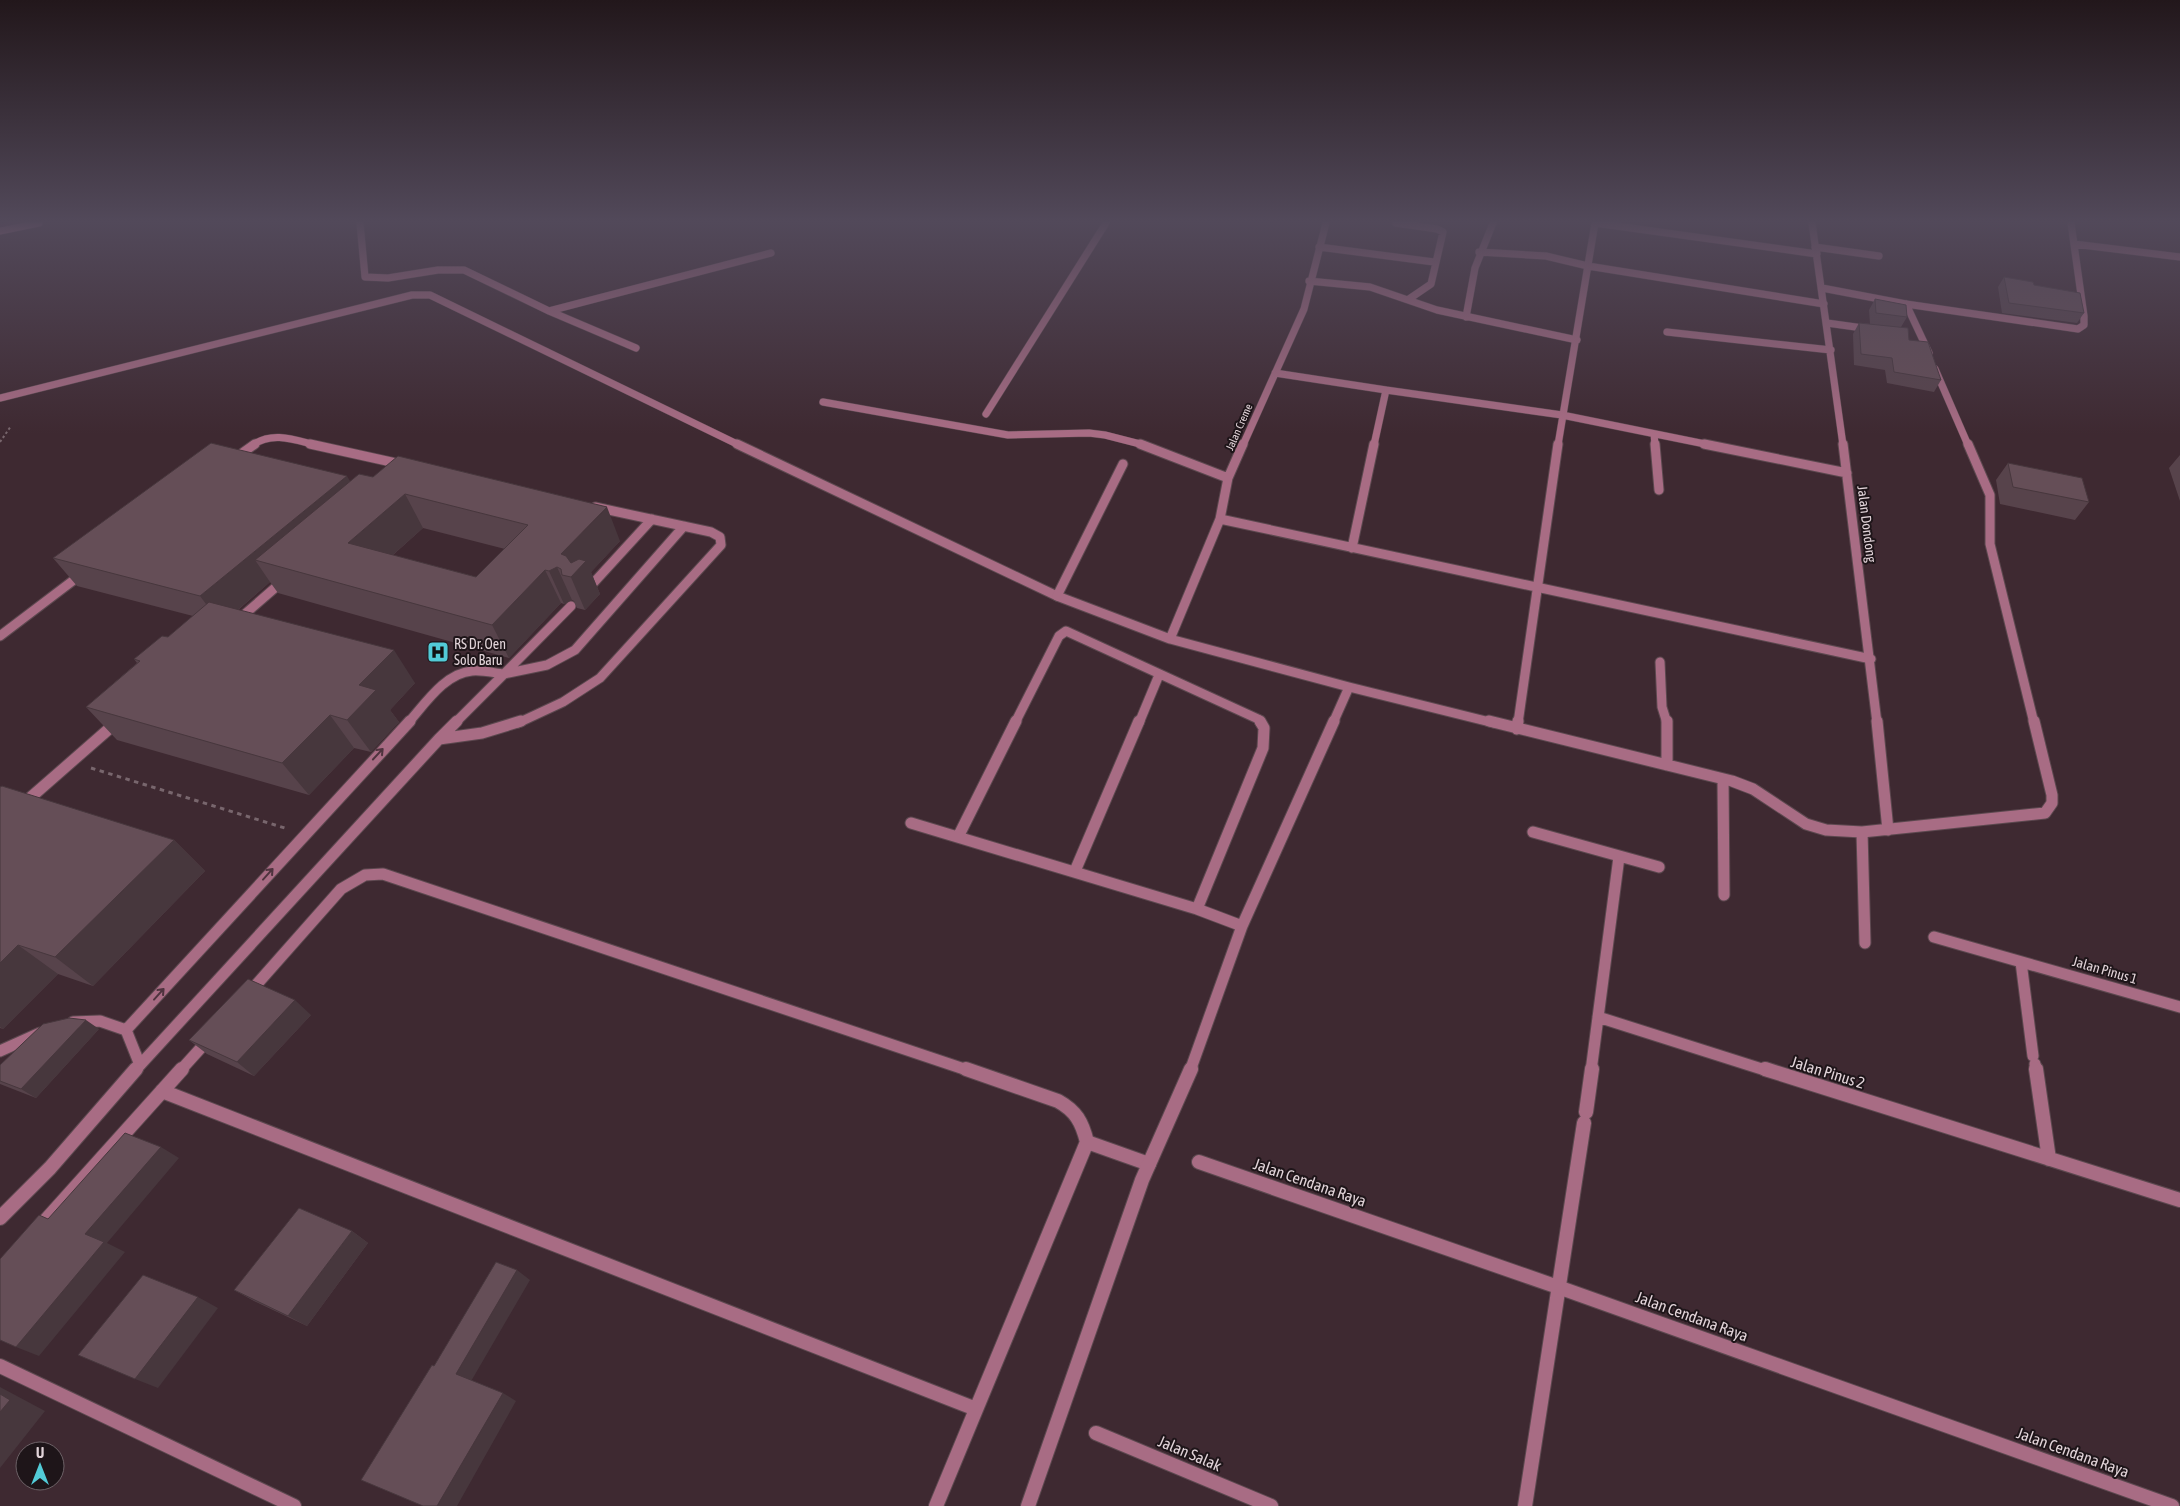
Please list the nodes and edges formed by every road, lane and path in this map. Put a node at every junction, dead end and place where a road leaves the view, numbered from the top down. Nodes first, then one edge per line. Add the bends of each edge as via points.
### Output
1 (512, 293) edge
2 (617, 293) edge
3 (1062, 293) edge
4 (1307, 293) edge
5 (1390, 293) edge
6 (1417, 293) edge
7 (1468, 293) edge
8 (1584, 293) edge
9 (1757, 293) edge
10 (1823, 293) edge
11 (1850, 293) edge
12 (2080, 293) edge
13 (1409, 299) junction
14 (1824, 304) junction
15 (1906, 304) junction
16 (549, 311) junction
17 (1466, 317) junction
18 (1827, 323) junction
19 (1876, 330) edge
20 (1667, 332) dead end
21 (1577, 340) junction
22 (636, 348) dead end
23 (1830, 350) junction
24 (1275, 373) junction
25 (1386, 390) junction
26 (0, 398) edge
27 (822, 402) dead end
28 (986, 414) dead end
29 (1562, 416) junction
30 (10, 426) dead end
31 (1654, 434) junction
32 (0, 442) edge
33 (228, 464) edge
34 (1123, 464) dead end
35 (1847, 473) junction
36 (408, 474) edge
37 (1228, 478) junction
38 (1659, 490) dead end
39 (586, 505) edge
40 (652, 519) junction
41 (1220, 519) junction
42 (684, 526) junction
43 (1352, 548) junction
44 (94, 564) edge
45 (289, 577) edge
46 (1538, 588) junction
47 (586, 590) dead end
48 (1057, 596) junction
49 (571, 606) edge
50 (229, 628) edge
51 (0, 636) edge
52 (1170, 639) junction
53 (1871, 659) junction
54 (1660, 662) dead end
55 (504, 674) junction
56 (1159, 675) junction
57 (1349, 687) junction
58 (124, 717) edge
59 (1517, 729) junction
60 (439, 739) junction
61 (71, 762) junction
62 (1667, 765) junction
63 (1723, 779) junction
64 (14, 811) edge
65 (911, 823) dead end
66 (1888, 830) junction
67 (1533, 832) dead end
68 (1862, 832) junction
69 (304, 834) junction
70 (958, 837) junction
71 (1619, 857) junction
72 (1659, 867) dead end
73 (1076, 871) junction
74 (1724, 895) dead end
75 (1197, 909) junction
76 (1242, 926) junction
77 (1934, 937) dead end
78 (1865, 943) dead end
79 (2021, 962) junction
80 (239, 1004) edge
81 (2180, 1006) edge
82 (1598, 1017) junction
83 (126, 1030) junction
84 (213, 1034) edge
85 (0, 1051) edge
86 (140, 1065) junction
87 (162, 1091) junction
88 (1087, 1142) junction
89 (2048, 1158) junction
90 (1199, 1162) dead end
91 (1149, 1164) junction
92 (2180, 1200) edge
93 (0, 1218) edge
94 (32, 1236) edge
95 (1558, 1287) junction
96 (0, 1366) edge
97 (976, 1409) junction
98 (1096, 1433) dead end
99 (294, 1506) edge
100 (936, 1506) edge
101 (1028, 1506) edge
102 (1271, 1506) edge
103 (1525, 1506) edge
104 (2172, 1506) edge

1 - 16 street
2 - 16 street
3 - 28 street
4 - 24 street, Jalan Creme via 1304,310
5 - 13 street
6 - 13 street
7 - 17 street
8 - 21 street
9 - 14 street
10 - 14 street, Jalan Dondong
11 - 15 street
12 - 15 street via 2084,325 2078,329
13 - 17 street
14 - 18 street, Jalan Dondong
15 - 66 street via 1917,336 1990,495 1990,544 2052,803 2045,813 2036,815
16 - 22 street
17 - 21 street
18 - 19 street
18 - 23 street, Jalan Dondong
20 - 23 street
21 - 29 street
23 - 35 street, Jalan Dondong
24 - 25 street
24 - 37 street, Jalan Creme
25 - 29 street
25 - 43 street
26 - 48 street via 412,295 430,295
27 - 37 street via 1008,435 1089,433 1112,436
29 - 31 street
29 - 46 street
30 - 32 path
31 - 35 street
31 - 38 street
33 - 36 street via 260,440 280,437 416,467
34 - 48 street
35 - 53 street, Jalan Dondong
37 - 41 street, Jalan Creme
39 - 40 street
40 - 42 street
40 - 47 street
41 - 43 street
41 - 52 street, Jalan Creme
42 - 55 street via 576,650 547,665
42 - 60 street via 711,532 720,537 721,545 600,678 560,705 507,726 486,733
43 - 46 street
44 - 51 street
45 - 50 street
46 - 53 street
46 - 59 street
48 - 52 street
49 - 55 street
52 - 57 street
53 - 66 street, Jalan Dondong
54 - 62 street via 1662,707 1667,719
55 - 60 street
69 -> 55 street via 443,685 459,672
56 - 70 street via 1074,633 1062,633
56 - 73 street
56 - 75 street via 1258,719 1264,728 1263,748
57 - 59 street
57 - 76 street
58 - 61 street
59 - 62 street
60 - 86 street
61 - 64 street
61 - 69 path
62 - 63 street
63 - 68 street via 1753,789 1814,828
63 - 74 street
65 - 70 street
66 - 68 street
67 - 71 street
68 - 78 street
83 -> 69 street
70 - 73 street
71 - 72 street
71 - 82 street
73 - 75 street
75 - 76 street
76 - 91 street via 1192,1067
77 - 79 street, Jalan Pinus 1
79 - 81 street, Jalan Pinus 1
79 - 89 street
80 - 88 street via 341,889 365,875 383,874 1049,1097 1071,1108 1083,1122
82 - 89 street, Jalan Pinus 2
82 - 95 street
83 - 85 street via 108,1021 86,1019 56,1027
83 - 86 street
84 - 87 street
86 - 93 street via 50,1168
87 - 94 street
87 - 97 street
88 - 91 street
88 - 97 street
89 - 92 street, Jalan Pinus 2
90 - 95 street, Jalan Cendana Raya
91 - 101 street
95 - 103 street
95 - 104 street, Jalan Cendana Raya
96 - 99 street
97 - 100 street
98 - 102 street, Jalan Salak

